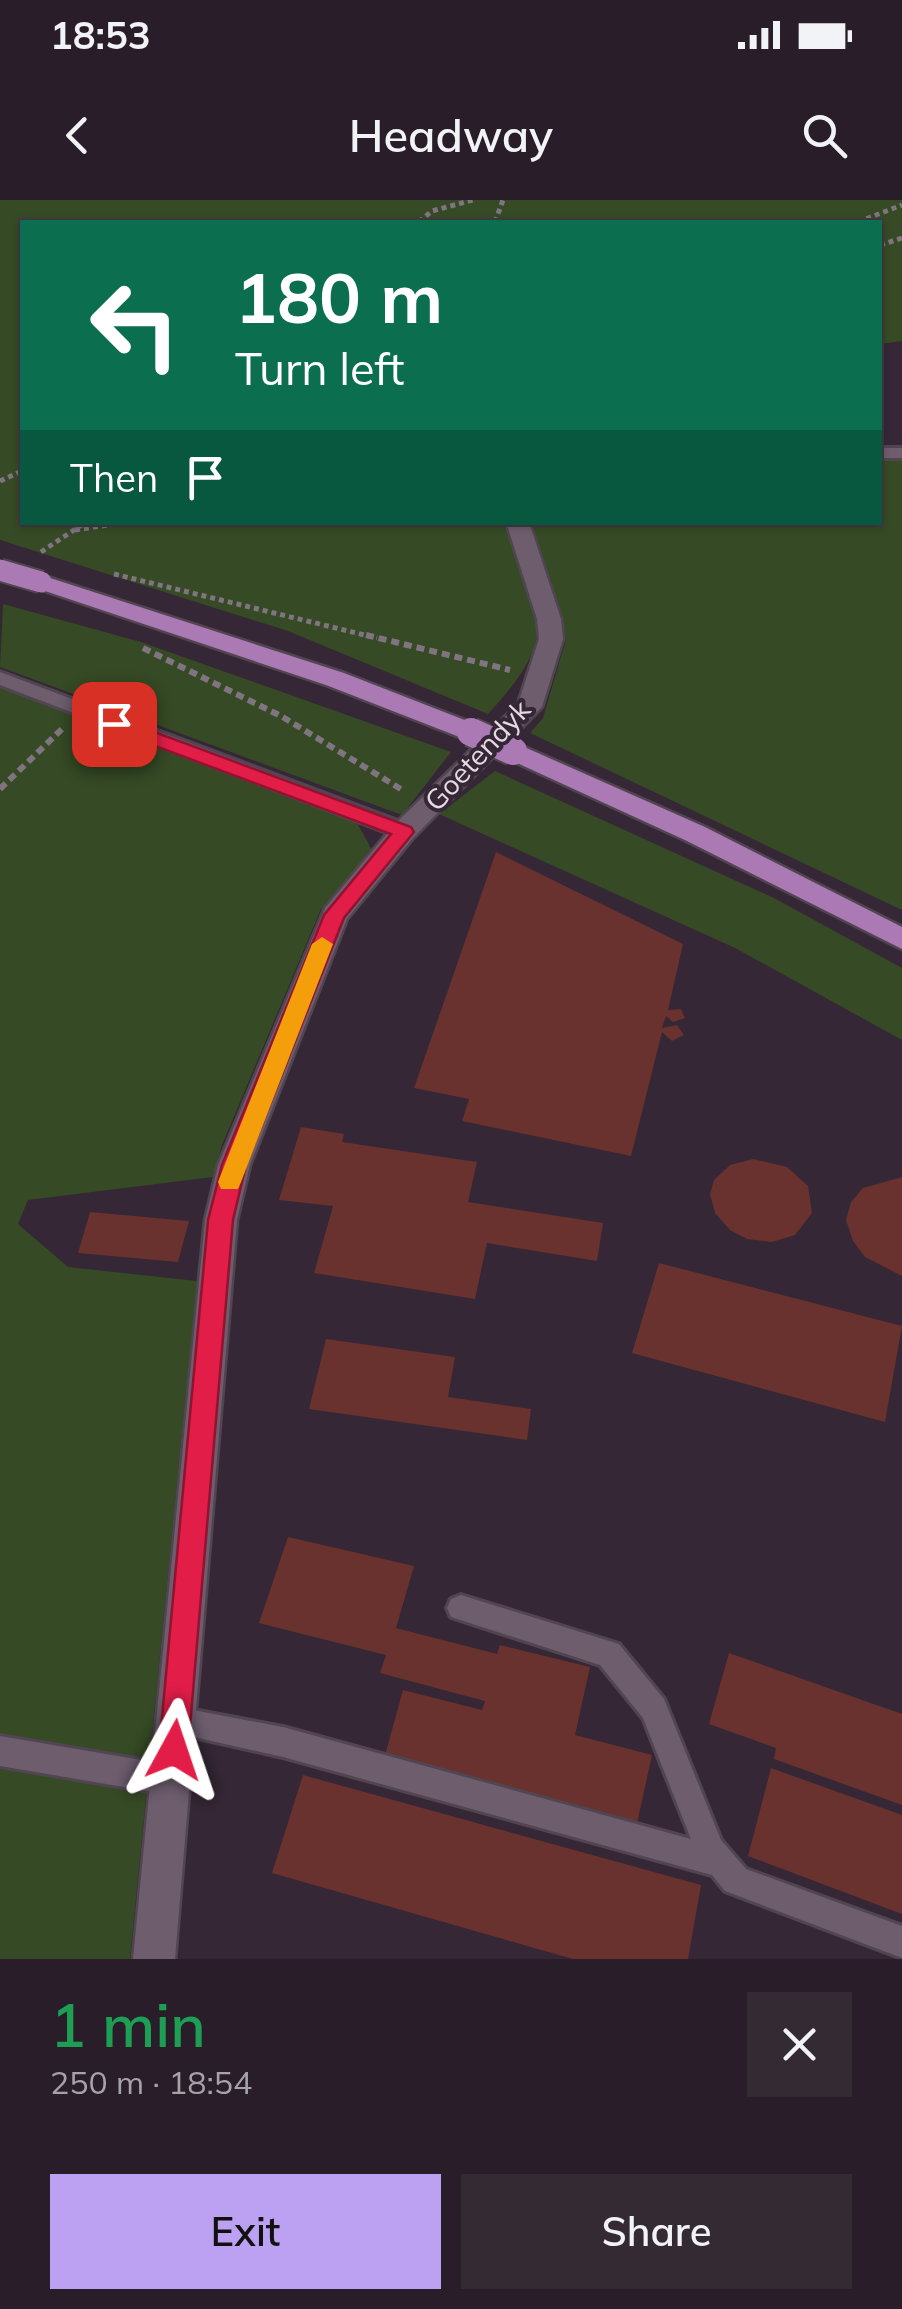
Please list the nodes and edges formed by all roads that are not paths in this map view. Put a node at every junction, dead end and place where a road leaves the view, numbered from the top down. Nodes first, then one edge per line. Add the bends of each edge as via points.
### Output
1 (518, 525) edge
2 (0, 570) edge
3 (0, 678) edge
4 (404, 832) junction
5 (902, 939) edge
6 (461, 1608) dead end
7 (177, 1721) junction
8 (0, 1752) edge
9 (171, 1780) junction
10 (722, 1863) junction
11 (902, 1942) edge
12 (154, 1959) edge

1 - 4 street, Goetendyk via 551,639 529,706
2 - 5 main road, bridge via 335,679 471,732 712,842
3 - 4 lane
4 - 7 street, Goetendyk via 334,915 234,1165 220,1220
6 - 10 lane via 609,1654 654,1709 710,1850
7 - 9 street, Goetendyk
7 - 10 lane via 283,1742
8 - 9 lane
9 - 12 street, Goetendyk
10 - 11 lane via 736,1880

